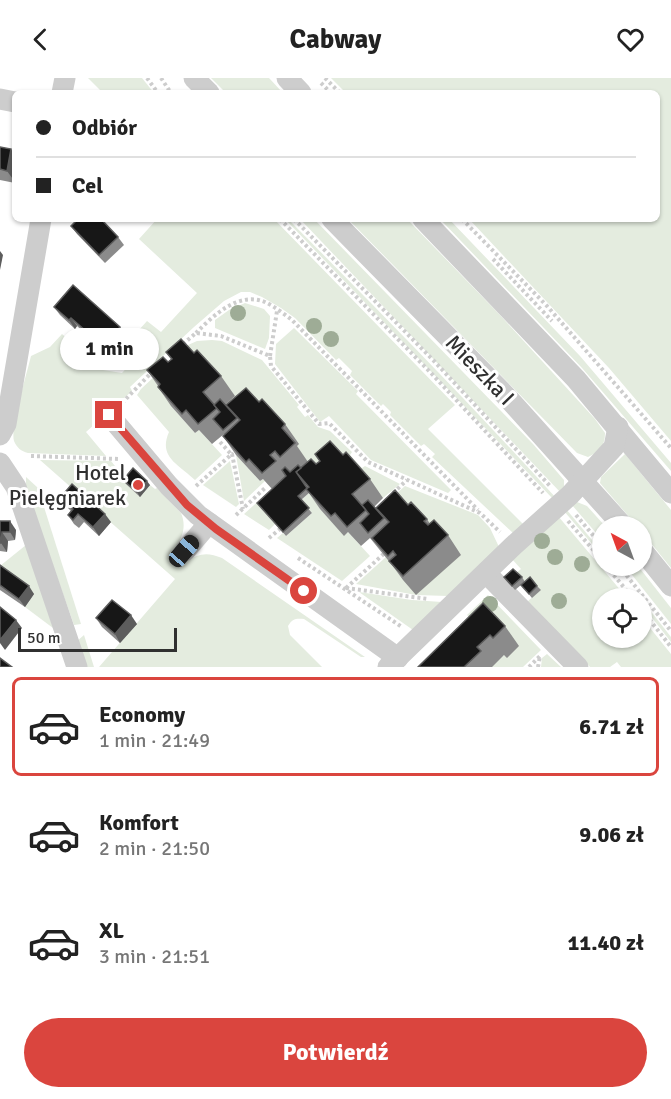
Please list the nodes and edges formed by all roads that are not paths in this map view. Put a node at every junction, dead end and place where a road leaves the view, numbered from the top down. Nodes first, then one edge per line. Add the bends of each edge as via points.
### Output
1 (195, 78) edge
2 (287, 78) edge
3 (206, 90) edge
4 (298, 90) edge
5 (40, 222) edge
6 (335, 222) edge
7 (426, 222) edge
8 (109, 415) road end
9 (618, 427) junction
10 (0, 435) edge
11 (0, 463) edge
12 (583, 480) junction
13 (671, 493) edge
14 (614, 516) edge
15 (209, 523) junction
16 (184, 551) dead end
17 (652, 562) edge
18 (486, 573) junction
19 (671, 586) edge
20 (393, 662) edge
21 (77, 667) edge
22 (578, 667) edge

1 - 3 street
2 - 4 street
5 - 10 street via 6,423
6 - 12 street, Mieszka I
7 - 9 street
8 - 15 street via 187,505
9 - 12 street via 614,447
9 - 13 street
11 - 21 street via 16,487
12 - 14 street, Mieszka I
12 - 18 street
15 - 16 street
15 - 20 street
17 - 19 street
18 - 20 street
18 - 22 street

